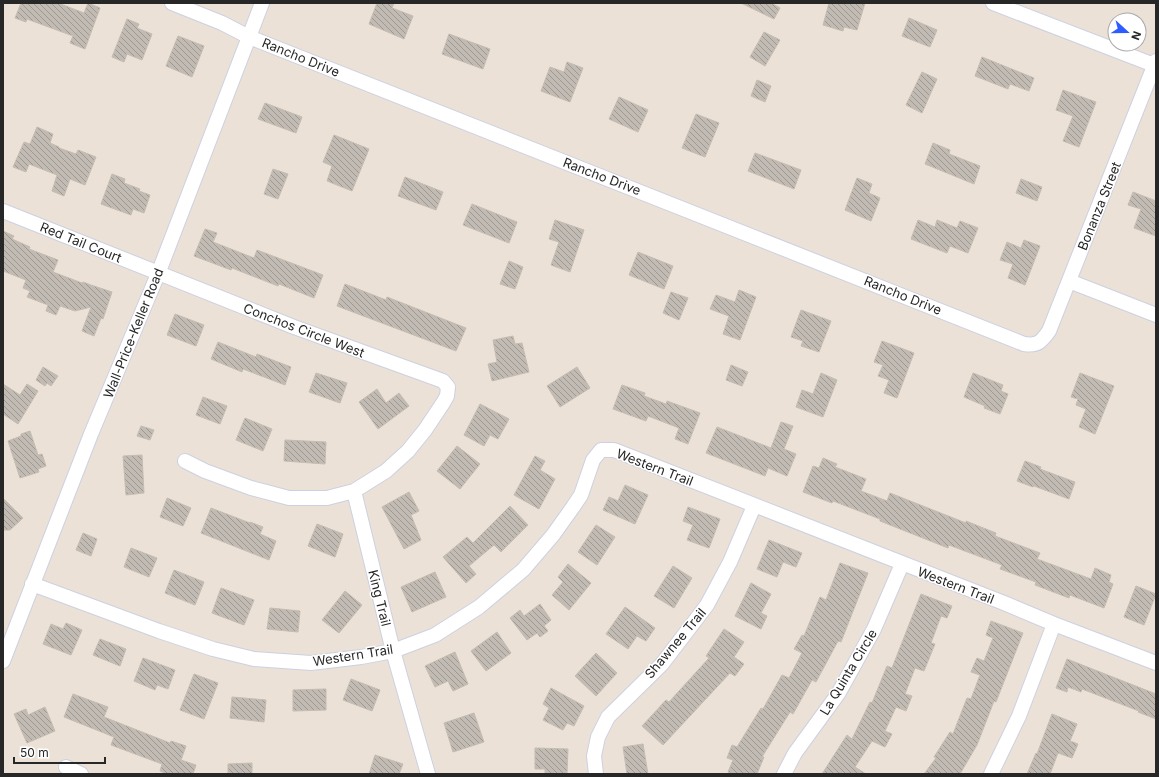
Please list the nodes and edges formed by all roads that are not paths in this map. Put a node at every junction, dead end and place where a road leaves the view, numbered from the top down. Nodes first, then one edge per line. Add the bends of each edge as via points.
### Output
1 (172, 3) edge
2 (262, 3) edge
3 (993, 3) edge
4 (249, 37) junction
5 (1155, 63) edge
6 (3, 211) edge
7 (158, 274) junction
8 (1069, 281) junction
9 (1156, 315) edge
10 (1033, 345) joint
11 (185, 462) dead end
12 (354, 490) junction
13 (754, 506) junction
14 (902, 564) junction
15 (32, 584) junction
16 (1054, 624) junction
17 (393, 651) junction
18 (3, 661) edge
19 (1156, 663) edge
20 (66, 767) dead end
21 (81, 774) edge
22 (428, 774) edge
23 (596, 774) edge
24 (784, 774) edge
25 (991, 774) edge

1 - 4 street, Rancho Drive
2 - 4 street, Wall-Price-Keller Road
3 - 5 street
4 - 7 street, Wall-Price-Keller Road
4 - 10 street, Rancho Drive via 1024,344
5 - 8 street, Bonanza Street
6 - 7 street, Red Tail Court
7 - 12 street, Conchos Circle West via 443,381 448,387 447,396 408,451 386,471
7 - 15 street, Wall-Price-Keller Road
8 - 9 street
8 - 10 street, Bonanza Street via 1049,332
11 - 12 street via 251,488 289,498 327,498
12 - 17 street, King Trail
13 - 14 street, Western Trail
13 - 17 street, Western Trail via 614,450 601,450 593,460 573,507 553,536 523,570 479,607 435,635
13 - 23 street, Shawnee Trail via 730,562 707,605 662,664 608,717 598,737 594,756
14 - 16 street, Western Trail
14 - 24 street, La Quinta Circle via 874,629 842,688 795,753
15 - 17 street, Western Trail via 159,631 254,659 310,663
15 - 18 street, Wall-Price-Keller Road
16 - 19 street, Western Trail
16 - 25 street via 1018,716
17 - 22 street, King Trail
20 - 21 street

